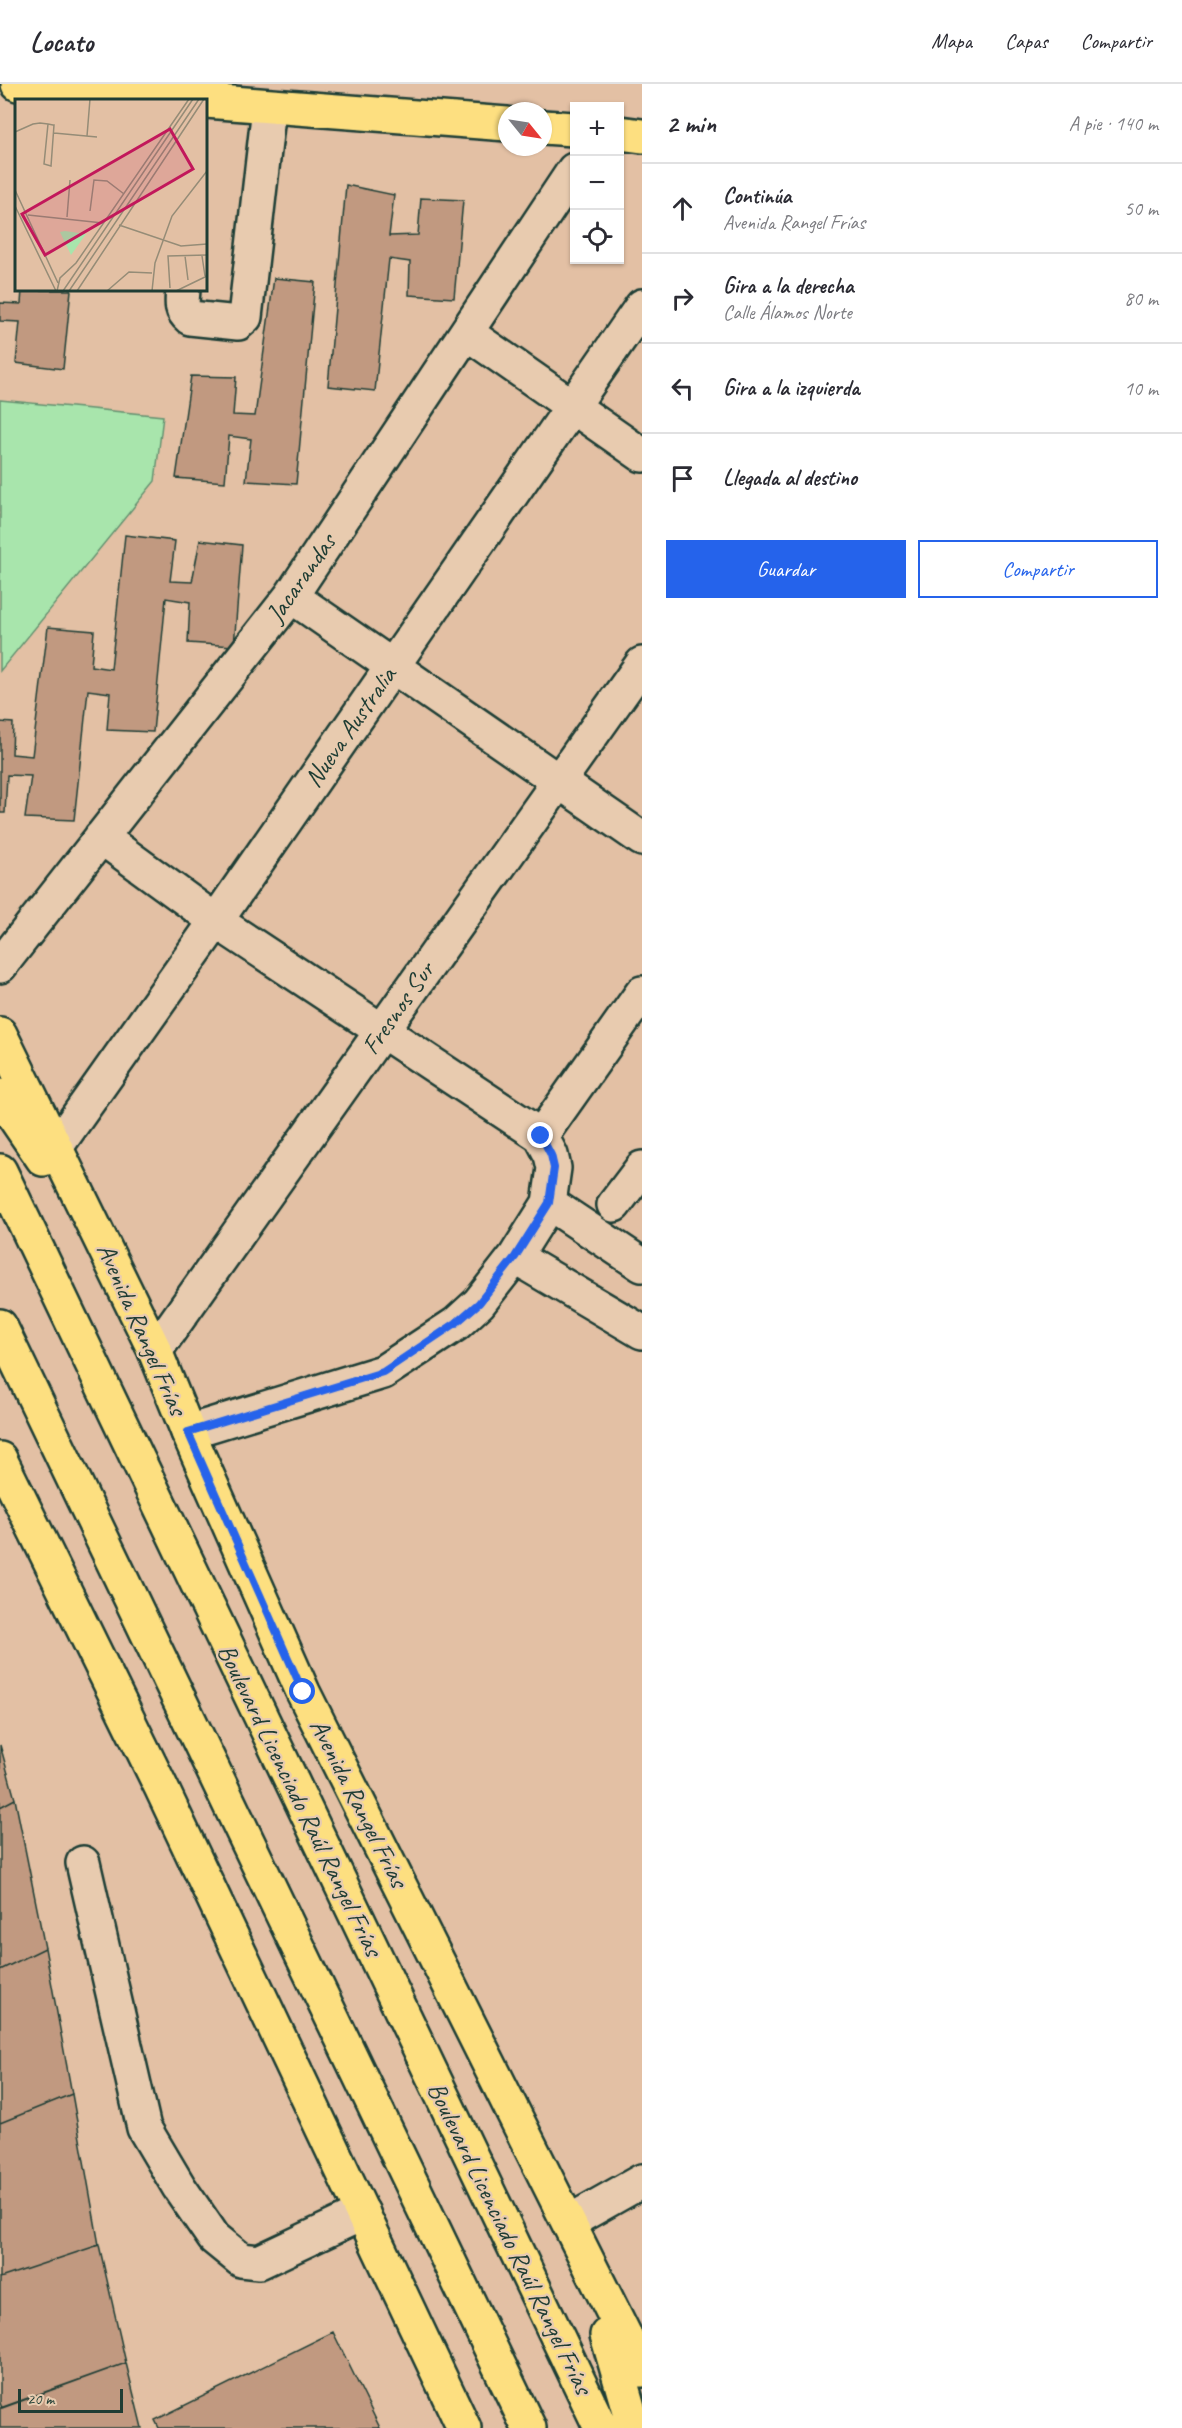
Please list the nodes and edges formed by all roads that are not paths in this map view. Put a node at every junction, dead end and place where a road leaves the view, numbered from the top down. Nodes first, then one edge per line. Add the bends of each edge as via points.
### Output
1 (18, 84) edge
2 (190, 99) edge
3 (207, 101) edge
4 (269, 107) junction
5 (498, 123) edge
6 (552, 128) edge
7 (570, 129) edge
8 (624, 134) edge
9 (642, 136) edge
10 (570, 177) edge
11 (183, 291) edge
12 (642, 306) edge
13 (467, 333) junction
14 (572, 407) junction
15 (642, 455) edge
16 (291, 596) junction
17 (642, 664) edge
18 (392, 666) junction
19 (560, 782) junction
20 (101, 837) junction
21 (642, 839) edge
22 (216, 921) junction
23 (0, 966) edge
24 (642, 993) edge
25 (381, 1032) junction
26 (0, 1034) edge
27 (0, 1095) edge
28 (541, 1136) junction
29 (56, 1147) junction
30 (642, 1168) edge
31 (0, 1172) edge
32 (549, 1203) junction
33 (614, 1205) dead end
34 (515, 1257) junction
35 (112, 1260) junction
36 (642, 1265) edge
37 (0, 1326) edge
38 (642, 1332) edge
39 (155, 1351) junction
40 (188, 1432) junction
41 (0, 1459) edge
42 (83, 1863) dead end
43 (642, 2181) edge
44 (363, 2214) junction
45 (569, 2222) junction
46 (584, 2252) junction
47 (404, 2300) junction
48 (642, 2370) edge
49 (464, 2428) edge
50 (489, 2428) edge
51 (529, 2428) edge
52 (601, 2428) edge
53 (634, 2428) edge

1 - 2 main road
3 - 4 main road
4 - 5 main road
4 - 11 street via 245,317 238,323 190,318 182,307
6 - 7 main road
8 - 9 main road
10 - 13 street, Jacarandas
12 - 14 street, Nueva Australia
13 - 14 street
13 - 16 street, Jacarandas
14 - 15 street
14 - 18 street, Nueva Australia
16 - 18 street
16 - 20 street, Jacarandas
17 - 19 street, Fresnos Sur
18 - 19 street
18 - 22 street, Nueva Australia
19 - 21 street
19 - 25 street, Fresnos Sur
20 - 22 street
20 - 23 street, Jacarandas
22 - 25 street
22 - 29 street, Nueva Australia
24 - 28 street
25 - 28 street
25 - 39 street, Fresnos Sur
26 - 29 main road, Avenida Rangel Frías
27 - 35 main road
28 - 32 street via 554,1168
29 - 35 main road, Avenida Rangel Frías
30 - 33 street
31 - 52 main road, Boulevard Licenciado Raúl Rangel Frías
32 - 34 street
32 - 36 street
34 - 38 street
34 - 40 street via 479,1303 383,1372
35 - 39 main road, Avenida Rangel Frías
37 - 51 main road
39 - 40 main road, Avenida Rangel Frías
40 - 45 main road, Avenida Rangel Frías via 303,1692
41 - 44 main road
42 - 44 street via 144,2128 214,2238 241,2260 259,2262
43 - 45 street
44 - 47 main road
45 - 46 main road, Avenida Rangel Frías
46 - 48 main road, Avenida Rangel Frías
46 - 53 main road
47 - 49 main road
47 - 50 main road

